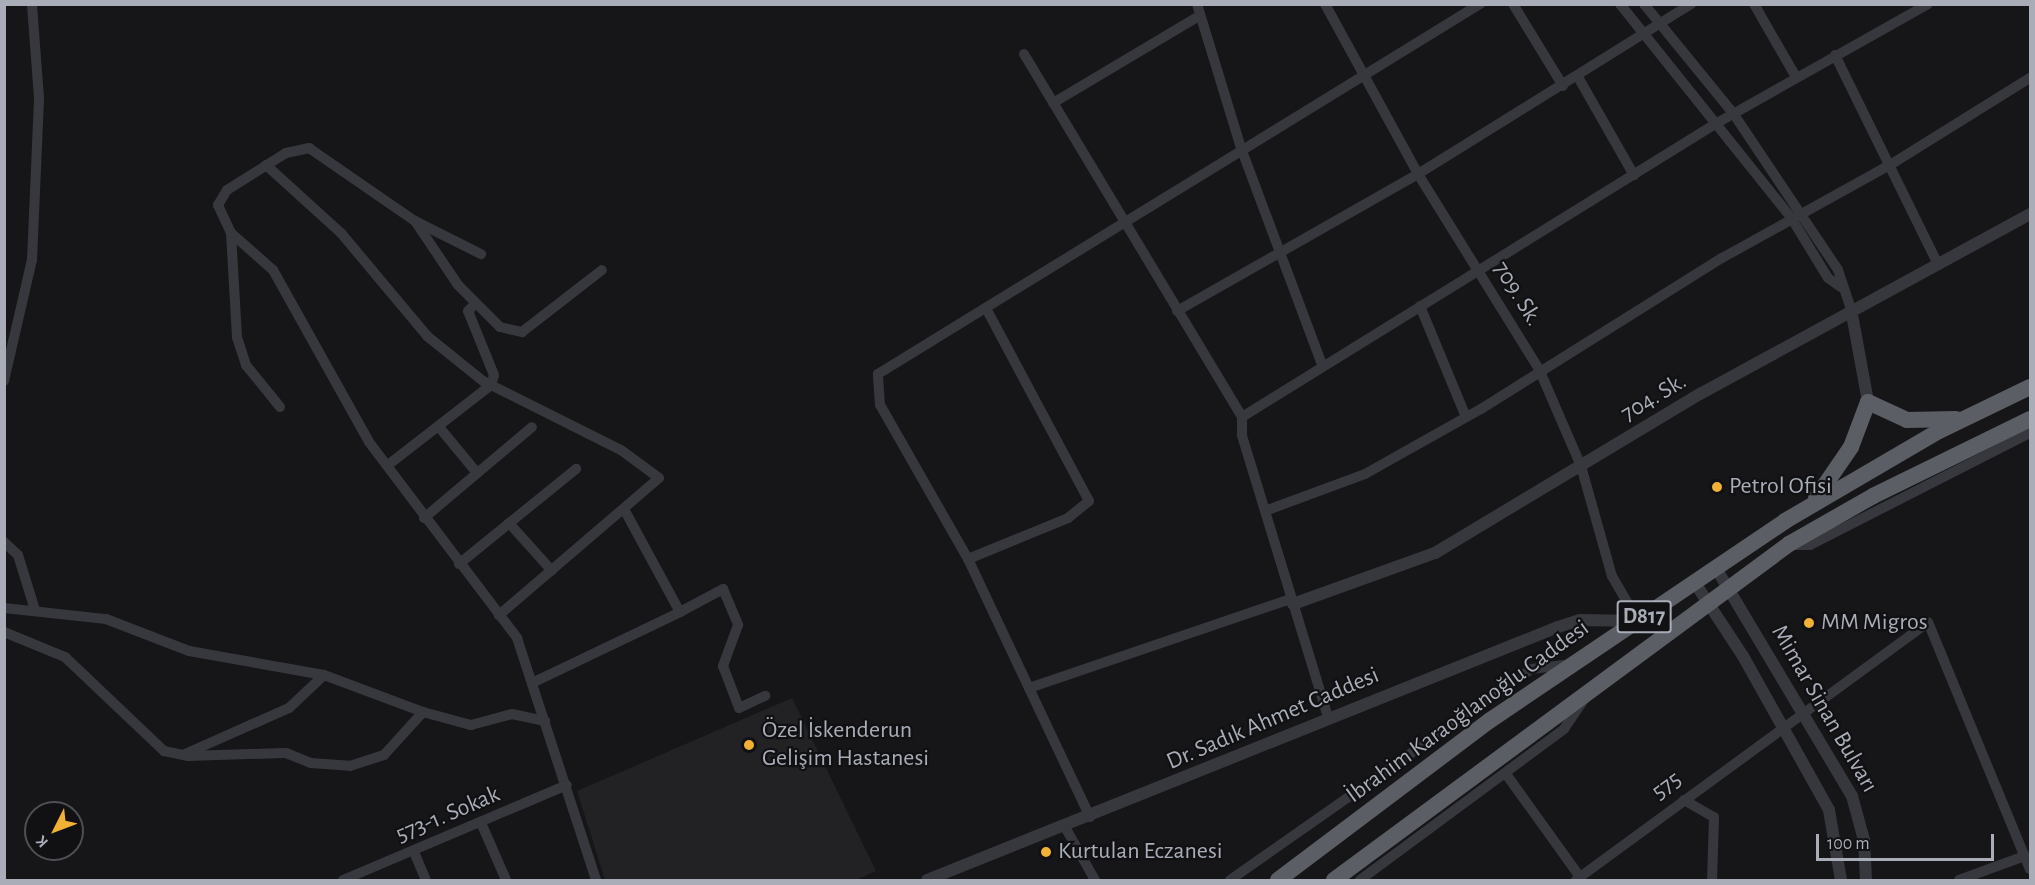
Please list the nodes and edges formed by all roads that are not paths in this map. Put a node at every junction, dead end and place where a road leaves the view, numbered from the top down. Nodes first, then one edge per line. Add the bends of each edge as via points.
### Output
1 (32, 4) edge
2 (1324, 4) edge
3 (1480, 4) edge
4 (1513, 4) edge
5 (1620, 4) edge
6 (1644, 4) edge
7 (1691, 4) edge
8 (1754, 4) edge
9 (1928, 4) edge
10 (1198, 10) edge
11 (1659, 23) junction
12 (1642, 33) junction
13 (1024, 54) dead end
14 (1835, 55) junction
15 (1364, 75) junction
16 (1578, 77) junction
17 (1796, 77) junction
18 (2031, 78) edge
19 (1563, 86) junction
20 (1053, 103) junction
21 (1733, 114) junction
22 (1716, 123) junction
23 (1240, 148) junction
24 (266, 165) junction
25 (1890, 165) junction
26 (1418, 174) junction
27 (1634, 175) junction
28 (2031, 214) edge
29 (1796, 217) junction
30 (415, 221) junction
31 (1129, 223) junction
32 (231, 233) junction
33 (1277, 250) junction
34 (481, 254) dead end
35 (1938, 264) junction
36 (602, 270) dead end
37 (1478, 272) junction
38 (476, 303) junction
39 (1420, 306) junction
40 (1851, 309) junction
41 (987, 310) junction
42 (1177, 311) junction
43 (1322, 365) junction
44 (1539, 369) junction
45 (4, 381) edge
46 (491, 385) junction
47 (2031, 387) edge
48 (1868, 402) junction
49 (280, 407) dead end
50 (1242, 417) junction
51 (1466, 417) junction
52 (1966, 418) junction
53 (2031, 419) edge
54 (439, 427) junction
55 (532, 427) dead end
56 (2031, 433) edge
57 (388, 465) junction
58 (1581, 466) junction
59 (576, 469) dead end
60 (477, 473) junction
61 (1811, 504) junction
62 (624, 509) junction
63 (1265, 511) junction
64 (424, 518) junction
65 (509, 523) junction
66 (4, 542) edge
67 (1789, 544) junction
68 (968, 559) junction
69 (459, 564) junction
70 (1716, 568) junction
71 (552, 570) junction
72 (1695, 583) junction
73 (1728, 587) junction
74 (1292, 601) junction
75 (1707, 602) junction
76 (4, 608) edge
77 (35, 610) junction
78 (680, 612) junction
79 (500, 615) junction
80 (1638, 621) junction
81 (4, 632) edge
82 (1574, 664) junction
83 (324, 675) junction
84 (532, 682) junction
85 (1029, 688) junction
86 (1587, 692) junction
87 (765, 696) dead end
88 (1804, 711) junction
89 (423, 712) junction
90 (1328, 717) junction
91 (544, 721) junction
92 (1783, 726) junction
93 (183, 755) junction
94 (1506, 774) junction
95 (567, 785) junction
96 (1684, 800) junction
97 (1090, 817) junction
98 (482, 825) junction
99 (1065, 827) junction
100 (414, 852) junction
101 (2025, 856) junction
102 (2031, 869) edge
103 (1578, 879) edge
104 (343, 880) edge
105 (426, 880) edge
106 (506, 880) edge
107 (596, 880) edge
108 (927, 880) edge
109 (1095, 880) edge
110 (1230, 880) edge
111 (1278, 880) edge
112 (1334, 880) edge
113 (1360, 880) edge
114 (1712, 880) edge
115 (1841, 880) edge
116 (1866, 880) edge
117 (1959, 880) edge

1 - 45 street via 39,98 32,260
2 - 15 street, 709. Sk.
3 - 15 street
4 - 19 street
5 - 12 street
6 - 11 street
7 - 11 street
8 - 17 street
9 - 14 street
10 - 20 street
10 - 23 street
11 - 12 street
11 - 21 street
12 - 16 street
12 - 22 street
13 - 20 street
14 - 17 street
14 - 25 street
15 - 23 street
15 - 26 street, 709. Sk.
16 - 19 street
16 - 27 street
17 - 21 street
18 - 25 street
19 - 26 street
20 - 31 street
21 - 22 street
21 - 29 street
22 - 27 street
22 - 29 street
23 - 31 street
23 - 33 street
24 - 30 street via 286,153 309,148
24 - 32 street via 227,190 218,205
24 - 46 street via 341,233 428,336
25 - 29 street
25 - 35 street
26 - 33 street
26 - 37 street, 709. Sk.
27 - 37 street
28 - 35 street, 704. Sk.
29 - 40 street via 1838,270
29 - 44 street
30 - 34 street
30 - 38 street
31 - 41 street via 1035,275
31 - 42 street
32 - 49 street via 237,337 246,365
32 - 57 street via 273,270 342,397
33 - 42 street
33 - 43 street
35 - 40 street, 704. Sk.
36 - 38 street via 522,332 500,327
37 - 39 street
37 - 44 street, 709. Sk.
38 - 46 street via 468,311 494,375
39 - 43 street
39 - 51 street
40 - 48 street
40 - 58 street, 704. Sk.
41 - 68 street via 878,374 876,388
41 - 68 street via 1089,501 1068,518
42 - 50 street
43 - 50 street
44 - 51 street
44 - 58 street, 709. Sk.
46 - 54 street
46 - 62 street via 621,450 659,478
47 - 52 highway, İbrahim Karaoğlanoğlu Caddesi / D817
48 - 52 highway via 1907,420
48 - 61 highway via 1851,447
50 - 63 street
51 - 63 street via 1365,474
52 - 61 highway, İbrahim Karaoğlanoğlu Caddesi / D817
53 - 67 highway, D817 via 1872,496
54 - 57 street
54 - 60 street
55 - 60 street
56 - 67 street via 1819,542
57 - 64 street
58 - 74 street, 704. Sk. via 1435,553
58 - 80 street, 709. Sk. via 1612,576
59 - 65 street
60 - 64 street
61 - 70 highway, İbrahim Karaoğlanoğlu Caddesi / D817
62 - 71 street
62 - 78 street
63 - 74 street
64 - 69 street
65 - 69 street
65 - 71 street
66 - 77 street via 18,555
67 - 73 highway, D817
68 - 85 street
69 - 79 street
70 - 72 highway, İbrahim Karaoğlanoğlu Caddesi / D817
70 - 73 street, Mimar Sinan Bulvarı
71 - 79 street
72 - 75 street
72 - 80 highway, İbrahim Karaoğlanoğlu Caddesi / D817
73 - 75 highway, D817
73 - 88 street, Mimar Sinan Bulvarı
74 - 85 street
74 - 90 street
75 - 86 highway, D817
75 - 92 street
76 - 77 street
77 - 83 street via 106,619 189,651
78 - 84 street
78 - 87 street via 723,589 738,624 723,666 739,708
79 - 84 street via 517,638
80 - 82 highway, İbrahim Karaoğlanoğlu Caddesi / D817
80 - 90 street, Dr. Sadık Ahmet Caddesi via 1580,620
81 - 93 street via 64,657 164,751
82 - 110 street via 1531,669
82 - 111 highway, İbrahim Karaoğlanoğlu Caddesi / D817 via 1482,726
83 - 89 street
83 - 93 street via 289,708
84 - 91 street
85 - 97 street
86 - 94 street via 1564,729
86 - 112 highway, D817
88 - 92 street, 575
88 - 101 street, 575 via 1928,622
88 - 116 street, Mimar Sinan Bulvarı via 1857,810
89 - 91 street via 471,725 512,714
89 - 93 street via 384,755 350,766 311,763 286,753
90 - 97 street, Dr. Sadık Ahmet Caddesi
91 - 95 street
92 - 96 street, 575
92 - 115 street via 1829,810
94 - 103 street
94 - 113 street
95 - 98 street, 573-1. Sokak
95 - 107 street
96 - 103 street, 575
96 - 114 street via 1714,817
97 - 99 street, Dr. Sadık Ahmet Caddesi
98 - 100 street, 573-1. Sokak
98 - 106 street
99 - 108 street, Dr. Sadık Ahmet Caddesi
99 - 109 street
100 - 104 street, 573-1. Sokak
100 - 105 street
101 - 102 street
101 - 117 street

